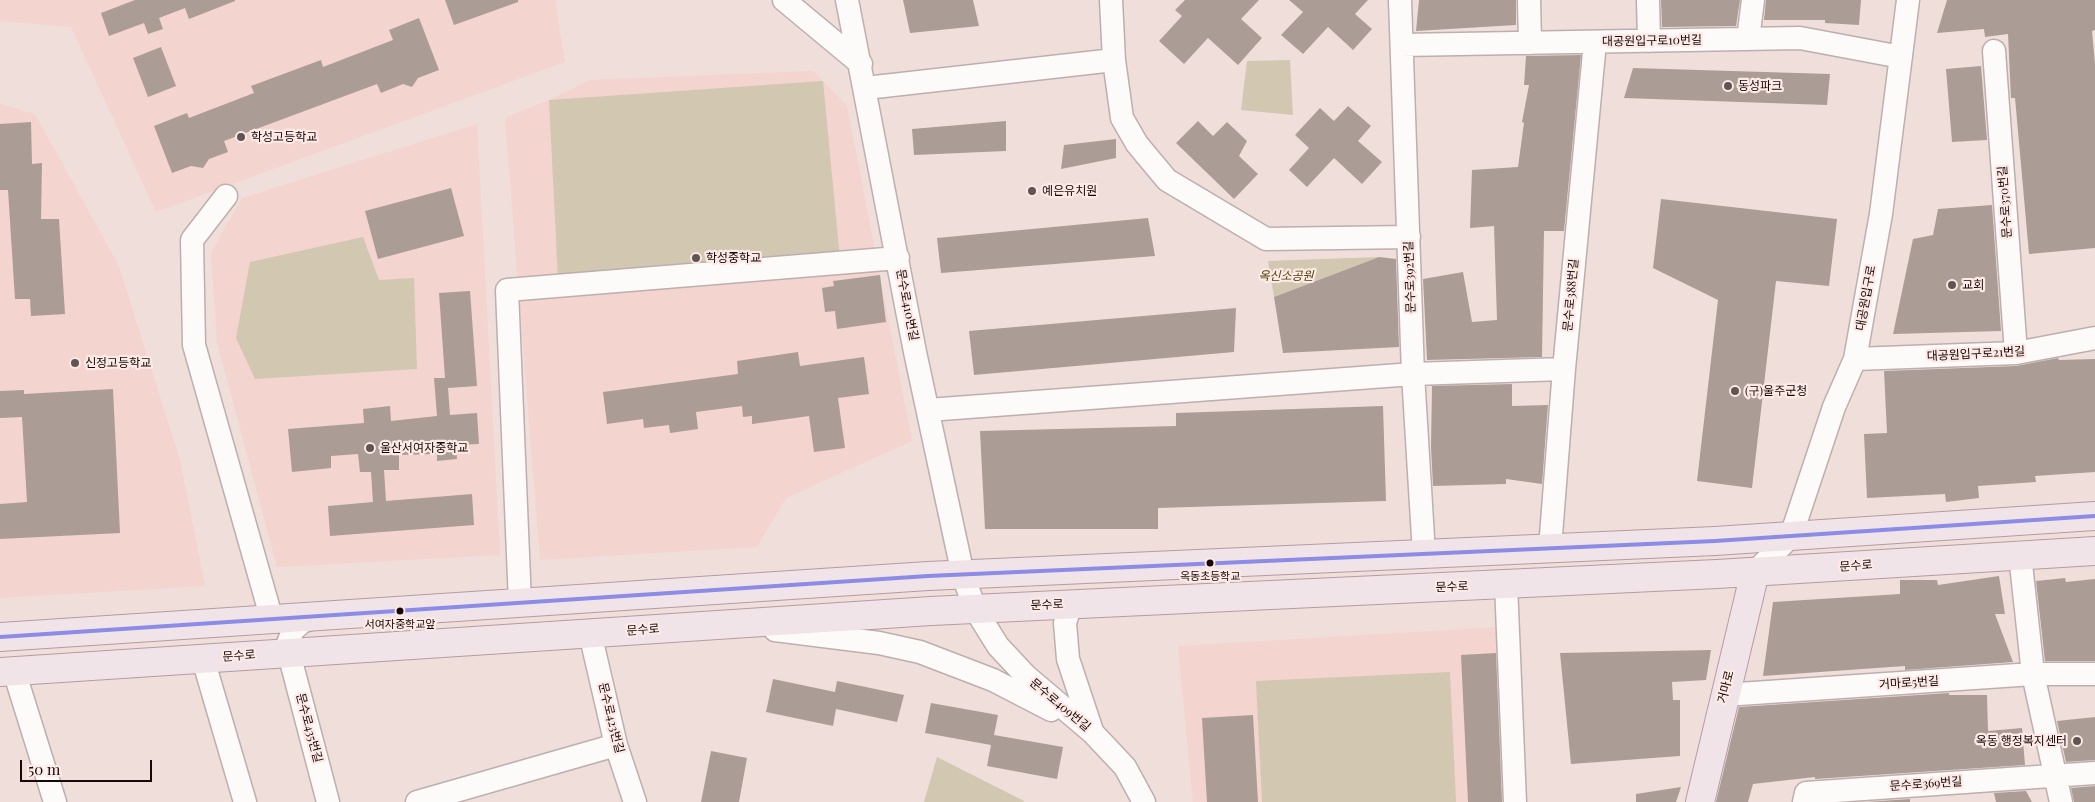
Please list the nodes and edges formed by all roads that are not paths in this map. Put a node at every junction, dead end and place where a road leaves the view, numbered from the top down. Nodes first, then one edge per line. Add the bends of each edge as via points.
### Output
1 (784, 0) edge
2 (847, 0) edge
3 (1111, 0) edge
4 (1400, 0) edge
5 (1529, 0) edge
6 (1648, 0) edge
7 (1753, 0) edge
8 (1908, 0) edge
9 (1748, 39) junction
10 (1649, 41) junction
11 (1594, 42) junction
12 (1530, 43) junction
13 (1402, 45) junction
14 (1994, 51) dead end
15 (1901, 57) junction
16 (1114, 60) junction
17 (861, 64) junction
18 (866, 88) junction
19 (226, 196) dead end
20 (1409, 237) junction
21 (898, 258) junction
22 (2095, 338) edge
23 (2016, 353) junction
24 (1855, 359) junction
25 (1564, 369) junction
26 (1413, 374) junction
27 (928, 410) junction
28 (2095, 516) edge
29 (1791, 536) junction
30 (1550, 548) junction
31 (2095, 551) edge
32 (1424, 554) junction
33 (2020, 555) junction
34 (1755, 572) junction
35 (963, 574) junction
36 (1506, 584) junction
37 (520, 603) junction
38 (1071, 604) junction
39 (975, 609) junction
40 (316, 617) junction
41 (272, 620) junction
42 (724, 624) junction
43 (131, 629) junction
44 (590, 633) junction
45 (0, 637) edge
46 (289, 653) junction
47 (203, 659) junction
48 (132, 664) junction
49 (7, 672) edge
50 (2033, 674) junction
51 (2095, 674) edge
52 (1724, 696) junction
53 (1092, 732) junction
54 (616, 745) junction
55 (2095, 773) edge
56 (2055, 776) junction
57 (55, 802) edge
58 (245, 802) edge
59 (328, 802) edge
60 (417, 802) edge
61 (635, 802) edge
62 (1144, 802) edge
63 (1515, 802) edge
64 (1700, 802) edge
65 (1804, 802) edge
66 (2061, 802) edge

1 - 17 street
2 - 17 street, 문수로410번길
3 - 16 street
4 - 13 street, 문수로392번길
5 - 12 street
6 - 10 street
7 - 9 street
8 - 15 street, 대공원입구로
9 - 10 street, 대공원입구로10번길
9 - 15 street, 대공원입구로10번길 via 1800,38
10 - 11 street, 대공원입구로10번길
11 - 12 street, 대공원입구로10번길
11 - 25 street, 문수로388번길
12 - 13 street, 대공원입구로10번길
13 - 20 street, 문수로392번길
14 - 23 street, 문수로370번길
15 - 24 street, 대공원입구로 via 1881,214
16 - 18 street
16 - 20 street via 1122,118 1137,144 1167,180 1266,239
17 - 18 street, 문수로410번길
18 - 21 street, 문수로410번길
19 - 41 street via 192,240 194,346
20 - 26 street, 문수로392번길
21 - 27 street, 문수로410번길
21 - 37 street via 506,290
22 - 23 street, 대공원입구로21번길
23 - 24 street, 대공원입구로21번길
24 - 29 street, 대공원입구로 via 1834,407
25 - 26 street
25 - 30 street, 문수로388번길
26 - 27 street
26 - 32 street, 문수로392번길
27 - 35 street, 문수로410번길
28 - 29 main road
29 - 30 main road
29 - 34 street, 대공원입구로
30 - 32 main road
31 - 33 main road, 문수로
32 - 35 main road
33 - 34 main road, 문수로
33 - 50 street
34 - 36 main road, 문수로
34 - 52 main road, 거마로
35 - 37 main road
35 - 39 street, 문수로410번길
36 - 38 main road, 문수로
36 - 63 street
37 - 40 main road
38 - 39 main road, 문수로
38 - 53 street via 1065,623 1066,653
39 - 42 main road, 문수로
39 - 53 street, 문수로409번길 via 998,646 1026,676
40 - 41 main road
40 - 46 street via 292,630 288,640
41 - 43 main road
42 - 44 main road, 문수로
42 - 53 street via 870,641 920,652 993,680
43 - 45 main road
43 - 48 main road via 164,632 172,637 175,644 171,652 162,657
44 - 46 main road, 문수로
44 - 54 street, 문수로423번길
46 - 47 main road, 문수로
46 - 59 street, 문수로435번길
47 - 48 main road, 문수로
47 - 58 street
48 - 49 main road, 문수로
49 - 57 street
50 - 51 street, 거마로5번길
50 - 52 street, 거마로5번길
50 - 56 street
52 - 64 main road, 거마로
53 - 62 street, 문수로409번길 via 1125,767
54 - 60 street
54 - 61 street, 문수로423번길
55 - 56 street, 문수로369번길
56 - 65 street, 문수로369번길 via 1806,793
56 - 66 street

